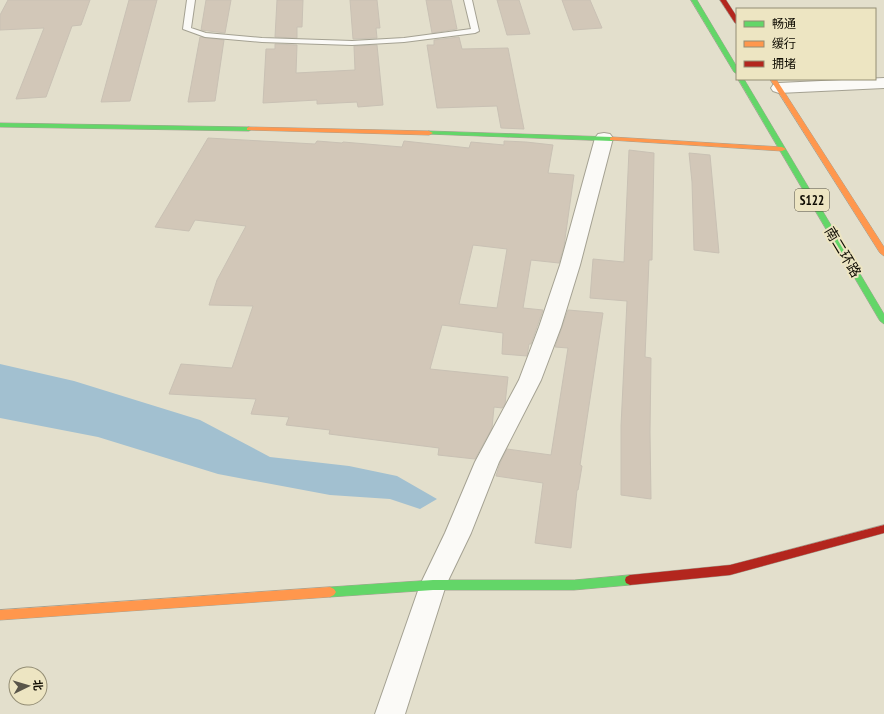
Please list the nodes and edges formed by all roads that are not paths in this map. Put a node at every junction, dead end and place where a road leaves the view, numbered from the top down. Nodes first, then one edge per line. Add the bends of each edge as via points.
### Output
1 (191, 0) edge
2 (468, 0) edge
3 (694, 0) edge
4 (723, 0) edge
5 (736, 20) edge
6 (736, 70) edge
7 (742, 80) edge
8 (884, 83) edge
9 (776, 84) edge
10 (0, 125) edge
11 (604, 138) junction
12 (817, 148) junction
13 (782, 149) junction
14 (884, 253) edge
15 (884, 321) edge
16 (884, 529) edge
17 (433, 585) junction
18 (0, 615) edge
19 (390, 714) edge

1 - 2 lane via 187,30 205,35 352,43 404,40 475,31
3 - 6 street
4 - 5 street
7 - 13 street, 南二环路 / S122
8 - 9 street
9 - 12 street, S122
10 - 11 street via 380,131
11 - 13 street
11 - 17 street via 570,265 530,380 487,462
12 - 13 street
12 - 14 street, S122
13 - 15 street, 南二环路 / S122
16 - 17 street via 730,570 574,585
17 - 18 street
17 - 19 street

